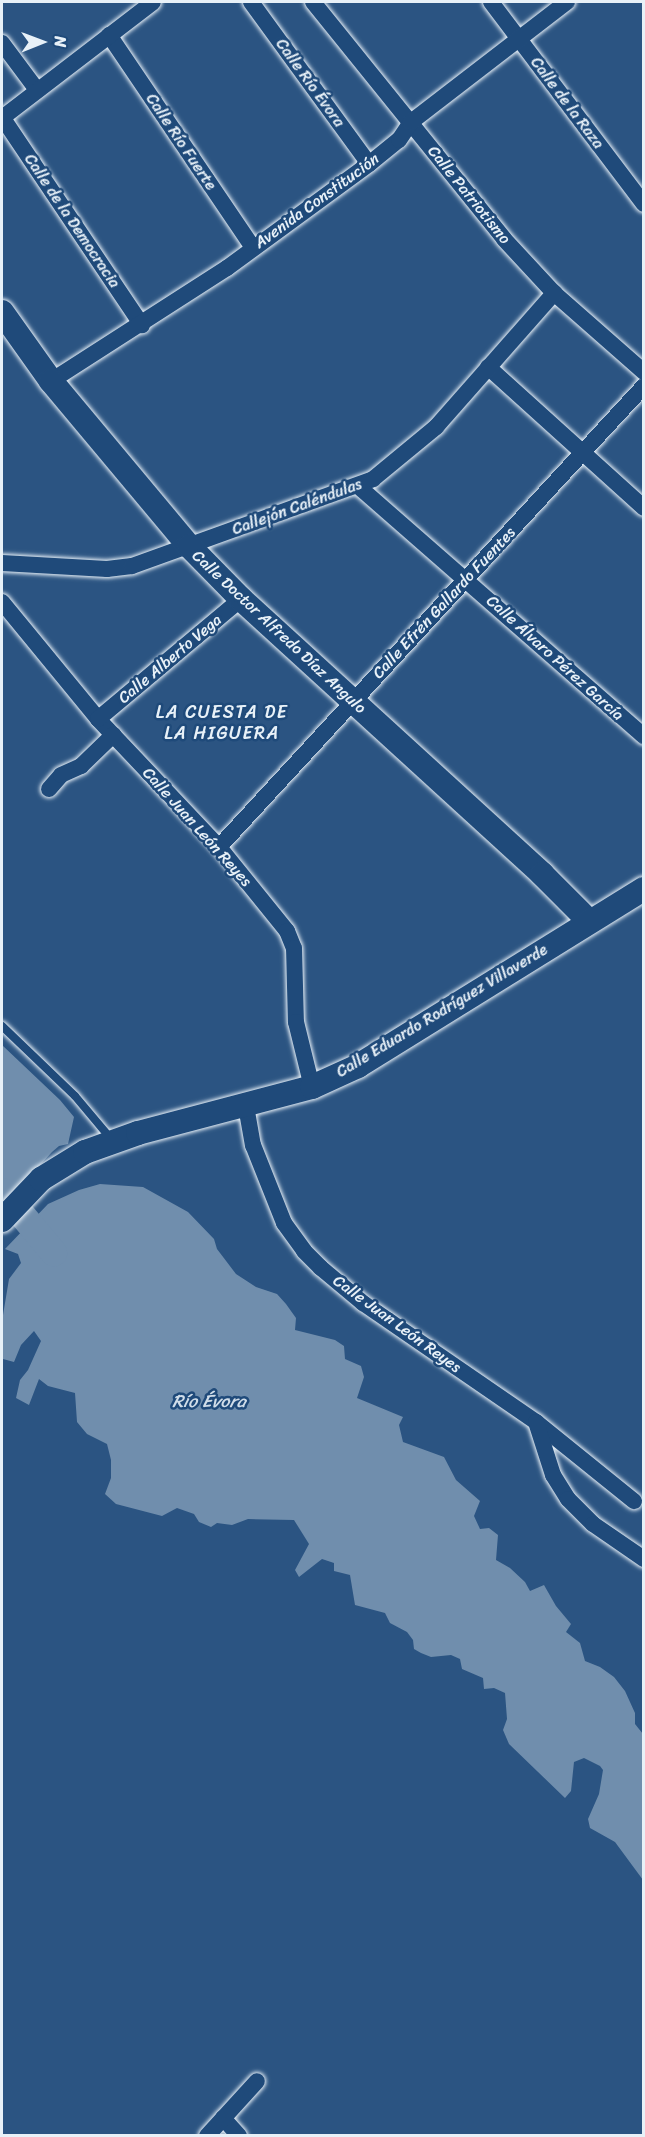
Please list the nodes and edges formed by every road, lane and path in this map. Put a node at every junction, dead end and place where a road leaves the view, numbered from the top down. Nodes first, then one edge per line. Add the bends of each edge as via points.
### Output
1 (251, 2) edge
2 (313, 2) edge
3 (491, 2) edge
4 (567, 2) edge
5 (146, 3) edge
6 (109, 35) junction
7 (519, 39) junction
8 (2, 43) edge
9 (37, 90) junction
10 (2, 118) edge
11 (411, 122) junction
12 (369, 164) junction
13 (644, 204) edge
14 (253, 248) junction
15 (554, 293) junction
16 (2, 312) edge
17 (142, 325) junction
18 (488, 367) junction
19 (644, 372) edge
20 (51, 381) junction
21 (644, 386) edge
22 (582, 453) junction
23 (358, 486) junction
24 (644, 508) edge
25 (189, 546) junction
26 (2, 563) edge
27 (466, 579) junction
28 (241, 599) junction
29 (2, 602) edge
30 (353, 702) junction
31 (98, 719) junction
32 (113, 735) junction
33 (644, 736) edge
34 (49, 789) dead end
35 (219, 847) junction
36 (644, 889) edge
37 (589, 921) junction
38 (2, 1026) edge
39 (312, 1087) junction
40 (246, 1106) junction
41 (112, 1141) junction
42 (2, 1220) edge
43 (536, 1422) junction
44 (634, 1501) dead end
45 (644, 1559) edge
46 (256, 2081) dead end
47 (223, 2118) junction
48 (207, 2136) edge
49 (238, 2136) edge

1 - 12 street, Calle Río Évora
2 - 11 street, Calle Patriotismo
3 - 7 street, Calle de la Raza
4 - 7 street, Avenida Constitución
5 - 6 street
6 - 9 street
6 - 14 street, Calle Río Fuerte
7 - 11 street, Avenida Constitución
7 - 13 street, Calle de la Raza
8 - 9 street
9 - 10 street
10 - 17 street, Calle de la Democracia
11 - 12 street, Avenida Constitución via 399,140
11 - 15 street, Calle Patriotismo via 504,239
12 - 14 street, Avenida Constitución
14 - 17 street, Avenida Constitución
15 - 18 street, Callejón Caléndulas
15 - 19 street, Calle Patriotismo
16 - 20 street, Calle Doctor Alfredo Díaz Angulo
17 - 20 street, Avenida Constitución
18 - 22 street
18 - 23 street, Callejón Caléndulas via 424,439 386,470
20 - 25 street, Calle Doctor Alfredo Díaz Angulo
21 - 22 street, Calle Efrén Gallardo Fuentes
22 - 24 street
22 - 27 street, Calle Efrén Gallardo Fuentes
23 - 25 street, Callejón Caléndulas
23 - 27 street, Calle Álvaro Pérez García
25 - 26 street, Callejón Caléndulas via 150,561 107,569
25 - 28 street, Calle Doctor Alfredo Díaz Angulo
27 - 30 street, Calle Efrén Gallardo Fuentes
27 - 33 street, Calle Álvaro Pérez García
28 - 30 street, Calle Doctor Alfredo Díaz Angulo
28 - 31 street, Calle Alberto Vega
29 - 31 street, Calle Juan León Reyes
30 - 35 street, Calle Efrén Gallardo Fuentes
30 - 37 street, Calle Doctor Alfredo Díaz Angulo
31 - 32 street, Calle Juan León Reyes
32 - 34 street via 81,766 61,775
32 - 35 street, Calle Juan León Reyes
35 - 39 street, Calle Juan León Reyes via 292,939 296,1022
36 - 37 street, Calle Eduardo Rodríguez Villaverde
37 - 39 street, Calle Eduardo Rodríguez Villaverde via 358,1066
38 - 41 lane via 75,1096
39 - 40 street, Calle Eduardo Rodríguez Villaverde
40 - 41 street, Calle Eduardo Rodríguez Villaverde
40 - 43 street, Calle Juan León Reyes via 253,1144 271,1192 284,1223 304,1251 363,1303
41 - 42 street, Calle Eduardo Rodríguez Villaverde via 85,1152 41,1179
43 - 44 street, Calle Juan León Reyes
43 - 45 street via 553,1475 568,1499 593,1524
46 - 47 street
47 - 48 street
47 - 49 street

